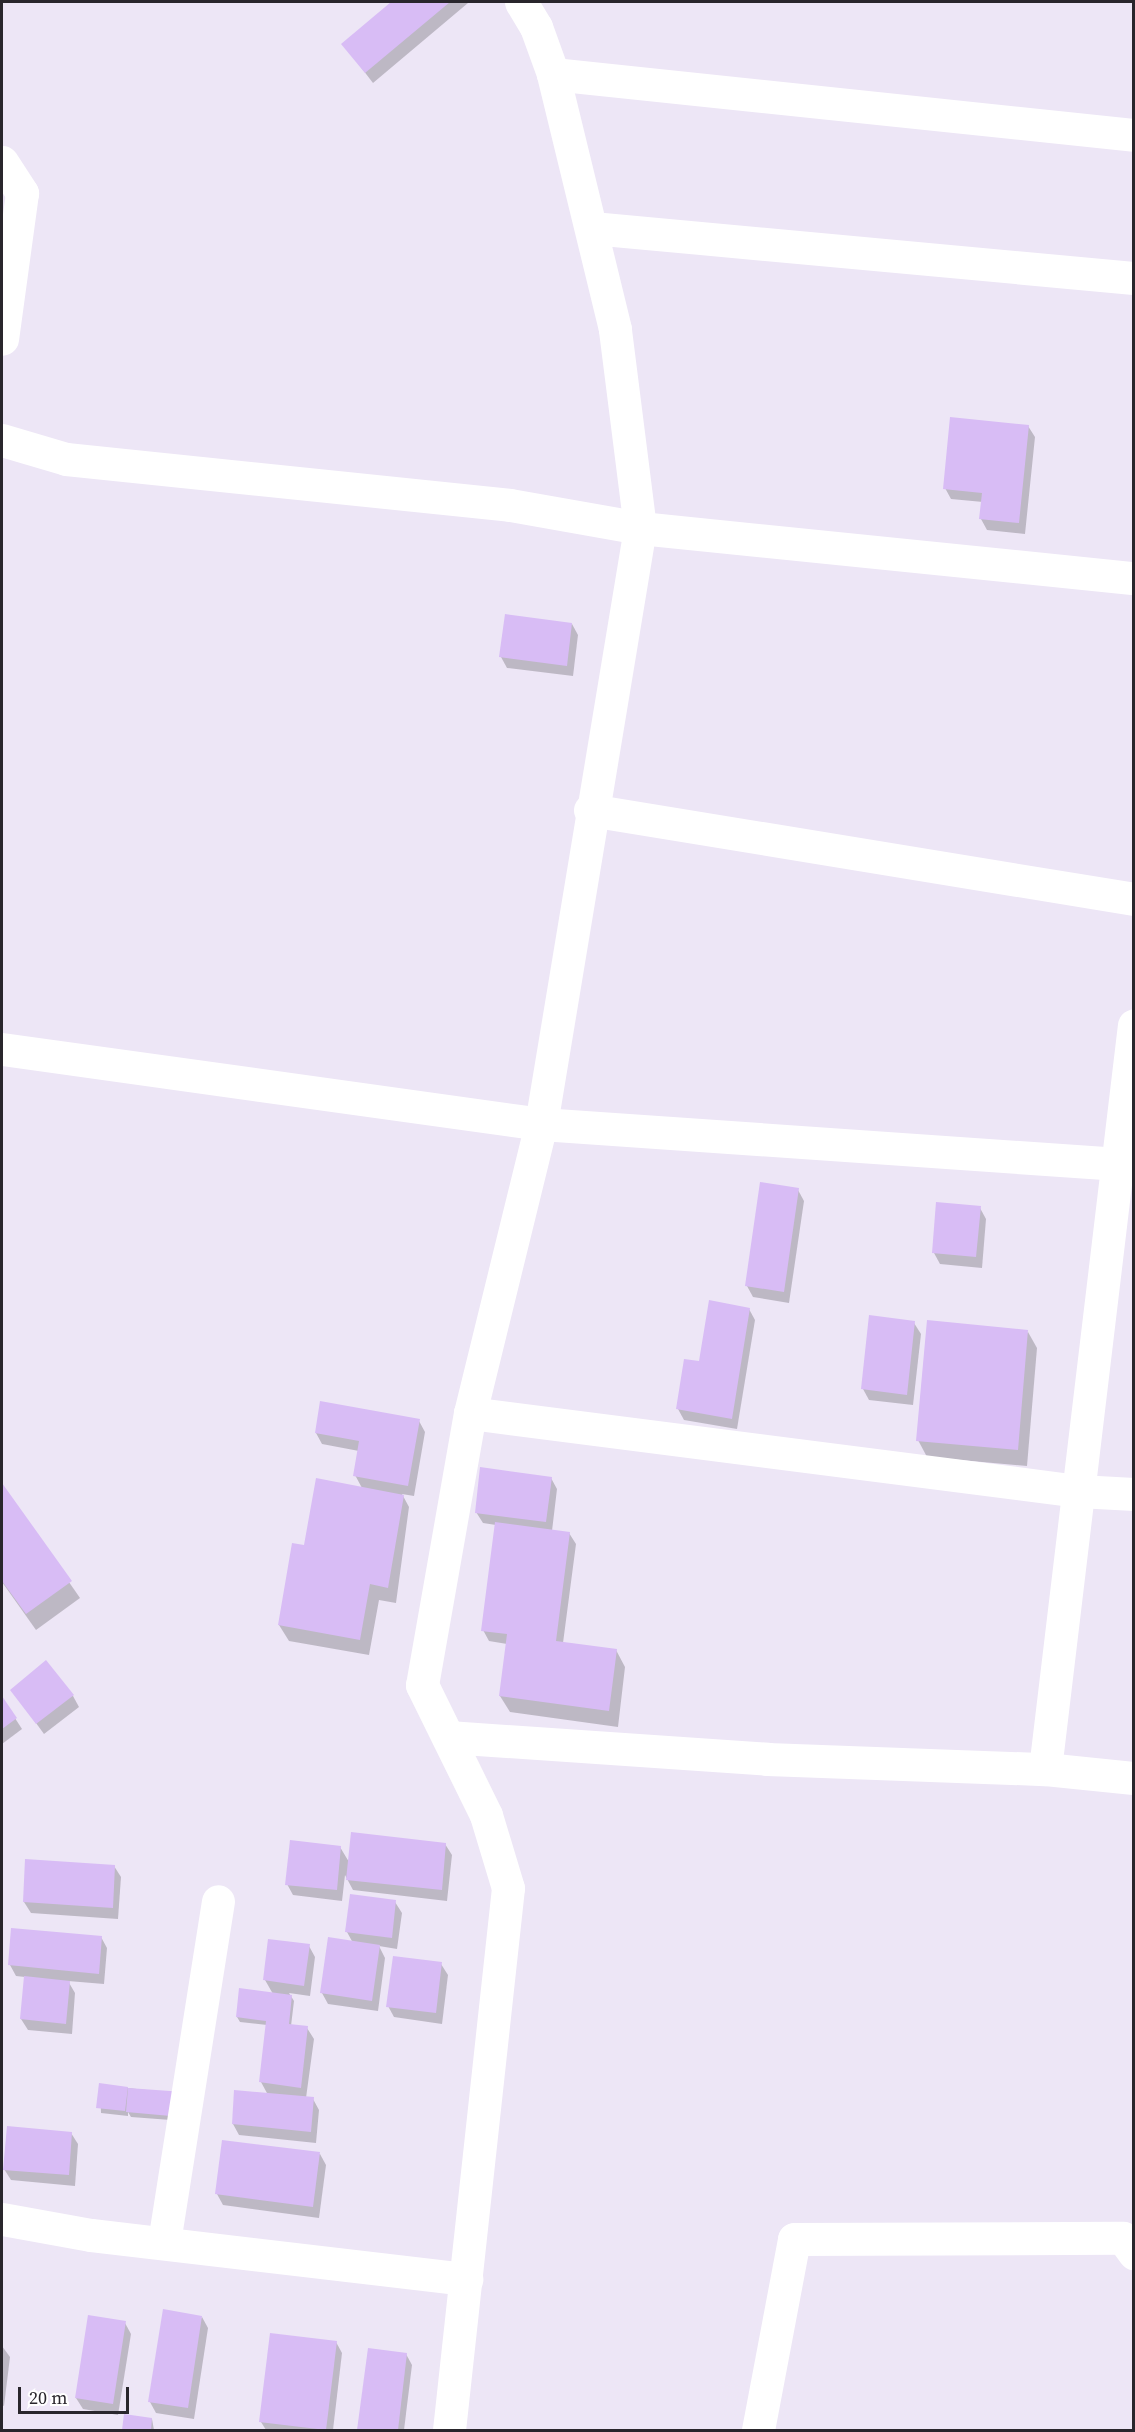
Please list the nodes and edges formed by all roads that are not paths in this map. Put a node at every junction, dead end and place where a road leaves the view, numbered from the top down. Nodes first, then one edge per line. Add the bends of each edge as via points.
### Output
1 (522, 2) edge
2 (553, 74) junction
3 (1134, 135) edge
4 (2, 162) edge
5 (592, 228) junction
6 (1134, 278) edge
7 (2, 339) edge
8 (2, 440) edge
9 (640, 528) junction
10 (1134, 578) edge
11 (590, 810) junction
12 (1134, 898) edge
13 (1134, 1024) edge
14 (2, 1049) edge
15 (541, 1124) junction
16 (1125, 1164) edge
17 (470, 1413) junction
18 (1078, 1491) junction
19 (1134, 1494) edge
20 (448, 1737) junction
21 (1045, 1769) junction
22 (1134, 1778) edge
23 (218, 1901) dead end
24 (2, 2218) edge
25 (164, 2242) junction
26 (1134, 2253) edge
27 (466, 2279) junction
28 (449, 2430) edge
29 (758, 2430) edge

1 - 2 street
2 - 3 street
2 - 5 street
4 - 7 street via 21,193
5 - 6 street
5 - 9 street via 615,329
8 - 9 street via 66,459 510,505
9 - 10 street
9 - 11 street
11 - 12 street
11 - 15 street
13 - 16 street
14 - 15 street
15 - 16 street
15 - 17 street
16 - 18 street
17 - 18 street
17 - 20 street via 422,1685
18 - 19 street
18 - 21 street
20 - 21 street via 767,1760
20 - 27 street via 486,1815 508,1888
21 - 22 street
23 - 25 street
24 - 25 street via 91,2235
25 - 27 street
26 - 29 street via 1123,2238 794,2239
27 - 28 street

